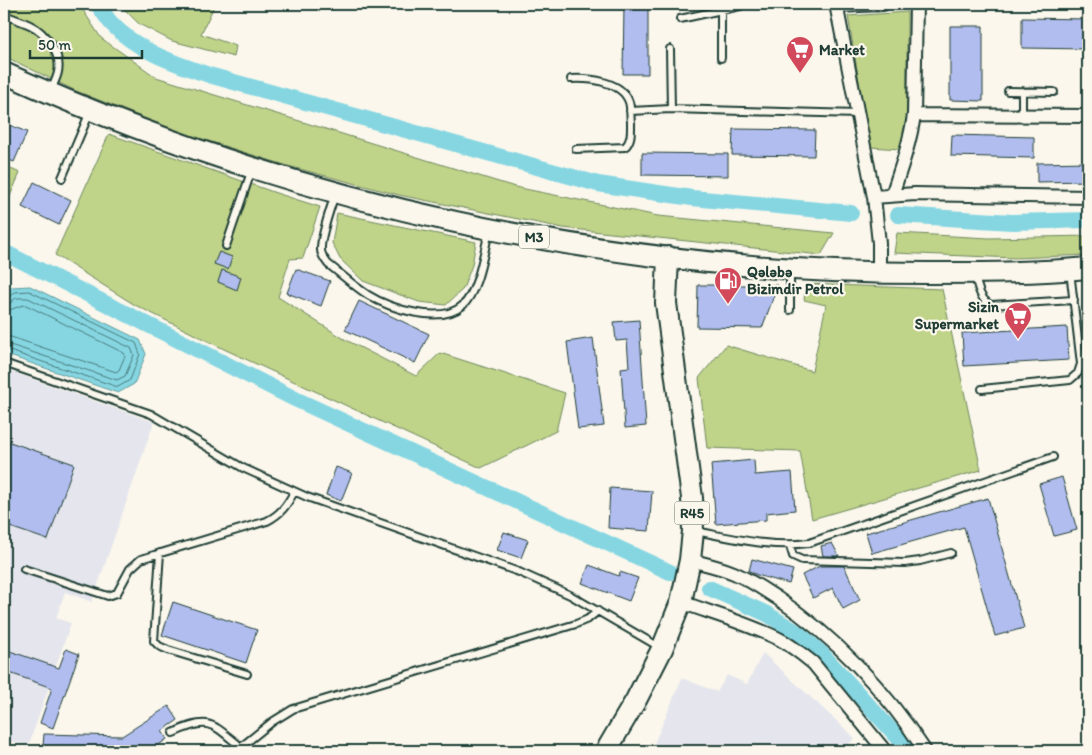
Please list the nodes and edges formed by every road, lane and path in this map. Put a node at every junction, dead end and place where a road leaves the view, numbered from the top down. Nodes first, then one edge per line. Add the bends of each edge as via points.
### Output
1 (743, 4) edge
2 (883, 4) edge
3 (916, 4) edge
4 (836, 5) edge
5 (721, 10) junction
6 (4, 15) edge
7 (680, 19) dead end
8 (670, 49) dead end
9 (721, 58) dead end
10 (571, 78) dead end
11 (6, 81) edge
12 (1008, 91) dead end
13 (1022, 91) junction
14 (1054, 92) dead end
15 (50, 94) junction
16 (671, 109) junction
17 (630, 110) junction
18 (91, 111) junction
19 (858, 114) junction
20 (914, 114) junction
21 (1022, 116) junction
22 (1088, 116) edge
23 (576, 149) dead end
24 (252, 168) junction
25 (62, 178) dead end
26 (336, 193) junction
27 (892, 195) junction
28 (874, 197) junction
29 (1088, 197) edge
30 (489, 230) junction
31 (226, 246) dead end
32 (668, 257) junction
33 (790, 269) junction
34 (1079, 269) edge
35 (879, 273) junction
36 (973, 273) junction
37 (1074, 300) junction
38 (790, 310) dead end
39 (4, 363) edge
40 (982, 389) dead end
41 (1053, 457) dead end
42 (294, 492) junction
43 (693, 531) junction
44 (790, 546) junction
45 (160, 553) junction
46 (950, 553) dead end
47 (690, 560) junction
48 (24, 569) dead end
49 (681, 602) junction
50 (598, 611) junction
51 (662, 649) junction
52 (247, 674) dead end
53 (173, 733) dead end
54 (238, 749) edge
55 (881, 749) edge
56 (606, 751) edge
57 (925, 751) edge

1 - 5 lane
2 - 4 street
3 - 20 street
4 - 19 street
5 - 7 lane
5 - 9 lane
6 - 15 lane via 31,25 44,34 54,50 59,62
8 - 16 lane
10 - 17 lane via 599,80 616,88 629,102
11 - 15 main road, M3
12 - 13 lane
13 - 14 lane
13 - 21 lane
15 - 18 main road, M3
16 - 17 lane
16 - 19 lane
17 - 23 lane via 632,134 625,147
18 - 24 main road, M3
18 - 25 lane
19 - 28 street
20 - 21 street
20 - 27 street via 907,151
21 - 22 street
24 - 26 main road, M3
24 - 31 lane
26 - 30 main road, M3
26 - 30 lane via 320,250 323,258 367,294 407,310 432,315 448,313 462,306 471,294
27 - 28 street
27 - 29 street
28 - 35 street
30 - 32 main road, M3
32 - 33 main road, M3
32 - 43 main road, R45 via 666,303 689,464
33 - 35 main road, M3
33 - 38 lane
34 - 36 main road, M3
34 - 37 lane
35 - 36 main road, M3
36 - 37 lane via 982,297 991,304
37 - 40 lane via 1081,364 1078,373 1070,380
39 - 42 lane via 151,414 244,468
41 - 44 lane via 808,544
42 - 45 lane via 278,515
42 - 50 lane via 519,572 570,594
43 - 44 lane
43 - 47 main road, R45
44 - 46 lane via 793,556 802,560 905,563
45 - 48 lane via 141,559 130,568 117,593 108,596
45 - 52 lane via 154,641 168,650
47 - 49 main road, R45
47 - 57 street via 733,573 758,585 802,615 872,680
49 - 51 main road, R45
49 - 55 street via 782,641 799,652
50 - 51 lane
50 - 54 lane via 576,624 293,709
51 - 56 main road, R45
53 - 54 lane via 193,724 207,723 218,728

